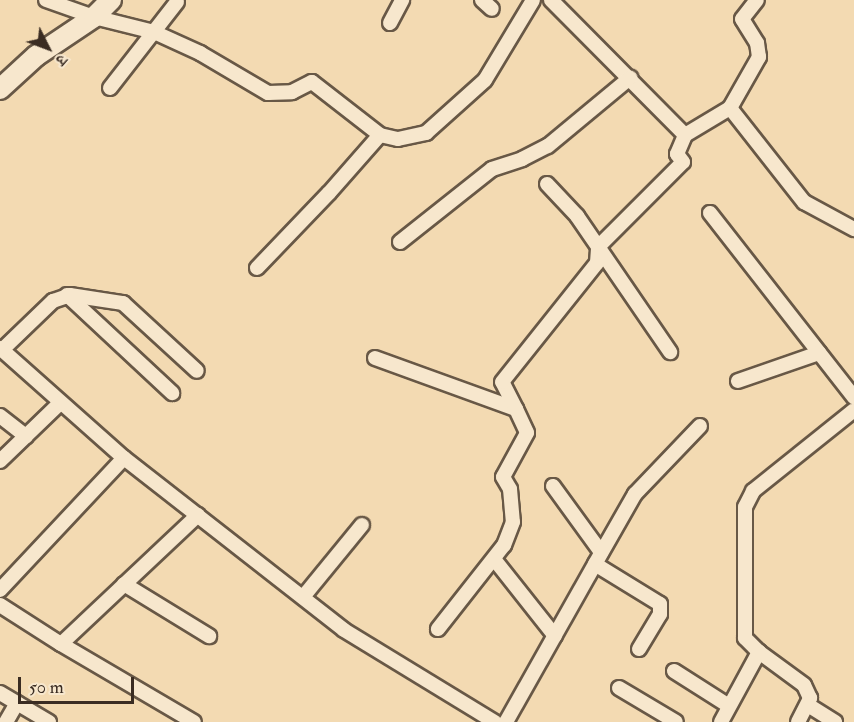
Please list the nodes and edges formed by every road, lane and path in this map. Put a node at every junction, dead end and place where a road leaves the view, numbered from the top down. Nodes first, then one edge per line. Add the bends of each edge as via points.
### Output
1 (46, 0) edge
2 (111, 0) edge
3 (402, 0) edge
4 (533, 0) edge
5 (757, 0) edge
6 (177, 2) dead end
7 (559, 2) edge
8 (94, 17) junction
9 (390, 23) dead end
10 (154, 32) junction
11 (630, 78) junction
12 (110, 88) dead end
13 (0, 89) edge
14 (730, 108) junction
15 (380, 135) junction
16 (685, 135) junction
17 (547, 184) dead end
18 (710, 213) dead end
19 (854, 229) edge
20 (400, 242) dead end
21 (598, 247) junction
22 (257, 268) dead end
23 (67, 295) junction
24 (1, 349) edge
25 (670, 352) dead end
26 (819, 353) junction
27 (375, 358) dead end
28 (197, 371) dead end
29 (738, 381) dead end
30 (172, 393) dead end
31 (854, 397) edge
32 (60, 403) junction
33 (516, 409) junction
34 (854, 410) edge
35 (0, 416) edge
36 (700, 426) dead end
37 (26, 436) junction
38 (124, 458) junction
39 (0, 461) edge
40 (553, 486) dead end
41 (198, 515) junction
42 (362, 525) dead end
43 (598, 558) junction
44 (494, 559) junction
45 (124, 584) junction
46 (0, 590) edge
47 (303, 597) junction
48 (0, 605) edge
49 (438, 629) dead end
50 (209, 636) dead end
51 (555, 636) junction
52 (61, 644) junction
53 (639, 649) dead end
54 (759, 652) junction
55 (674, 671) dead end
56 (619, 688) dead end
57 (0, 693) edge
58 (17, 703) junction
59 (808, 705) junction
60 (729, 706) junction
61 (6, 722) edge
62 (49, 722) edge
63 (194, 722) edge
64 (495, 722) edge
65 (506, 722) edge
66 (676, 722) edge
67 (721, 722) edge
68 (798, 722) edge
69 (835, 722) edge

1 - 8 street
2 - 8 street
3 - 9 street
4 - 15 street via 485,80 426,133 398,139
5 - 14 street via 742,19 757,43 759,57
6 - 10 street
7 - 11 street
8 - 10 street
8 - 13 street via 36,56
10 - 12 street
10 - 15 street via 200,53 268,93 292,92 312,82
11 - 16 street
11 - 20 street via 548,146 492,169
14 - 16 street
14 - 19 street via 804,202
15 - 22 street
16 - 21 street via 677,154 683,162
17 - 21 street via 577,216
18 - 26 street
21 - 25 street
21 - 33 street via 597,263 502,382
23 - 24 street via 53,301
23 - 28 street via 123,303
23 - 30 street
24 - 32 street
26 - 29 street
26 - 31 street
27 - 33 street
32 - 37 street
32 - 38 street
33 - 44 street via 527,434 503,477 510,489 513,522
34 - 54 street via 748,498 744,629 745,638
35 - 37 street
36 - 43 street via 635,494
37 - 39 street
38 - 41 street
38 - 46 street
40 - 43 street
41 - 45 street
41 - 47 street
42 - 47 street
43 - 51 street
43 - 53 street via 660,604 660,614
44 - 49 street
44 - 51 street
45 - 50 street
45 - 52 street
47 - 64 street via 344,630
48 - 52 street
51 - 65 street
52 - 63 street
54 - 59 street via 804,685 810,698
54 - 60 street
55 - 60 street
56 - 66 street
57 - 58 street
58 - 61 street
58 - 62 street
59 - 68 street
59 - 69 street
60 - 67 street

